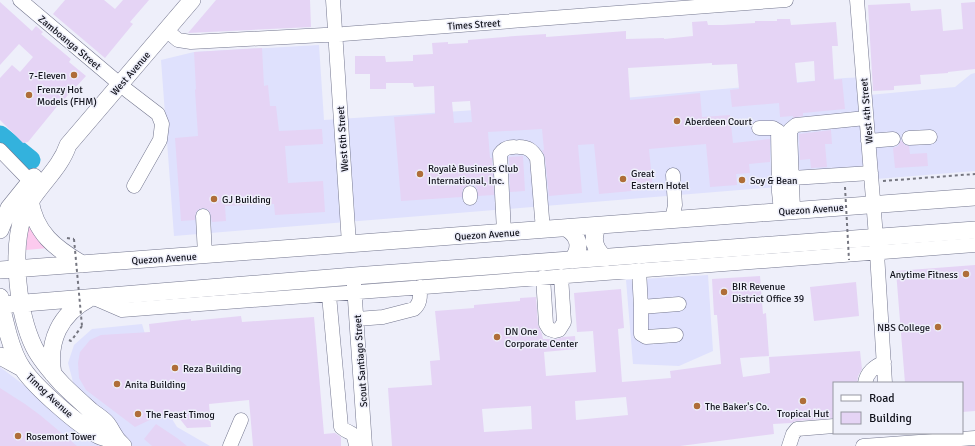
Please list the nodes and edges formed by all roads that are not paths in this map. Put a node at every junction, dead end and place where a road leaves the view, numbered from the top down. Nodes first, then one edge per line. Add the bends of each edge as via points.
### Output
1 (20, 0) edge
2 (192, 0) edge
3 (333, 0) edge
4 (786, 0) edge
5 (857, 0) edge
6 (166, 30) junction
7 (335, 34) junction
8 (120, 84) junction
9 (866, 118) junction
10 (759, 128) dead end
11 (930, 137) dead end
12 (909, 138) dead end
13 (893, 139) dead end
14 (868, 141) junction
15 (0, 150) edge
16 (871, 173) junction
17 (674, 175) dead end
18 (792, 178) junction
19 (35, 181) junction
20 (134, 186) dead end
21 (975, 197) edge
22 (30, 200) junction
23 (787, 211) junction
24 (5, 213) edge
25 (203, 216) dead end
26 (672, 220) junction
27 (598, 226) junction
28 (566, 228) junction
29 (875, 229) junction
30 (0, 230) edge
31 (543, 230) junction
32 (975, 230) edge
33 (504, 232) junction
34 (349, 244) junction
35 (975, 245) edge
36 (205, 255) junction
37 (605, 258) junction
38 (572, 260) junction
39 (82, 264) junction
40 (18, 269) junction
41 (0, 270) edge
42 (639, 270) junction
43 (354, 276) junction
44 (561, 276) junction
45 (544, 277) junction
46 (420, 287) junction
47 (355, 293) junction
48 (329, 295) junction
49 (92, 297) junction
50 (0, 302) edge
51 (22, 304) junction
52 (679, 304) dead end
53 (641, 307) junction
54 (357, 319) junction
55 (676, 335) dead end
56 (0, 356) edge
57 (884, 362) junction
58 (22, 368) junction
59 (53, 374) junction
60 (865, 382) edge
61 (885, 382) edge
62 (241, 420) dead end
63 (833, 426) edge
64 (975, 438) edge
65 (889, 441) edge
66 (120, 443) edge
67 (230, 446) edge
68 (356, 446) edge
69 (366, 446) edge
70 (789, 446) edge
71 (863, 446) edge

1 - 8 street, Zamboanga Street
2 - 6 main road, West Avenue
3 - 7 street, West 6th Street
4 - 7 street, Times Street
5 - 9 street, West 4th Street
6 - 7 street, Times Street via 178,40 191,42
6 - 8 main road, West Avenue
7 - 34 street, West 6th Street
8 - 19 main road, West Avenue via 68,145 57,148 51,164
8 - 20 street, Zamboanga Street via 158,114 162,124 160,140
9 - 14 street, West 4th Street
9 - 18 street via 793,127 790,130
10 - 23 street via 773,128 778,131 779,192
11 - 12 street
13 - 14 street
14 - 16 street, West 4th Street
15 - 19 street
16 - 18 street via 847,181
16 - 29 street, West 4th Street
17 - 26 street
18 - 23 street
19 - 22 main road, West Avenue
19 - 24 main road, West Avenue
21 - 29 main road, Quezon Avenue
22 - 39 main road via 36,222 48,239
22 - 40 main road, West Avenue via 20,229
23 - 26 main road, Quezon Avenue
23 - 29 main road, Quezon Avenue
24 - 30 main road, West Avenue
25 - 36 street
26 - 27 main road, Quezon Avenue
27 - 28 main road, Quezon Avenue
27 - 37 main road via 594,241 597,250
28 - 31 main road, Quezon Avenue
28 - 38 main road via 575,235 578,245
29 - 32 main road, Quezon Avenue
29 - 35 street, Quezon Avenue
29 - 37 main road, Quezon Avenue
29 - 42 street, Quezon Avenue
29 - 57 street, West 4th Street
31 - 33 main road, Quezon Avenue
31 - 33 street via 537,158 529,148 507,147 500,154
33 - 34 main road, Quezon Avenue
34 - 36 main road, Quezon Avenue
36 - 39 main road, Quezon Avenue
37 - 38 main road, Quezon Avenue
38 - 43 main road, Quezon Avenue
39 - 40 main road, Quezon Avenue
40 - 41 main road, Quezon Avenue
40 - 51 main road, Timog Avenue
42 - 44 street, Quezon Avenue
42 - 53 street
43 - 47 street, Scout Santiago Street
43 - 49 main road, Quezon Avenue
44 - 45 street, Quezon Avenue
44 - 45 street via 564,322 559,330 555,331 549,329 546,324
45 - 46 street, Quezon Avenue
46 - 47 street, Quezon Avenue
46 - 54 street via 420,299 414,309 383,317
47 - 48 street, Quezon Avenue
47 - 54 street, Scout Santiago Street
48 - 49 street, Quezon Avenue via 122,310
48 - 68 street via 341,427 351,432
49 - 51 main road, Quezon Avenue
49 - 59 main road via 76,306 58,330 51,352
50 - 51 main road, Quezon Avenue
50 - 58 main road, Timog Avenue
51 - 59 main road, Timog Avenue via 34,348
52 - 53 street
53 - 55 street via 641,334 652,338
54 - 69 street, Scout Santiago Street
56 - 58 main road
57 - 60 street via 874,367
57 - 61 street, West 4th Street
58 - 66 main road, Timog Avenue via 78,421 99,435
59 - 66 main road, Timog Avenue via 81,403 107,424
62 - 67 street
63 - 70 street via 797,429
64 - 65 street
65 - 71 street

